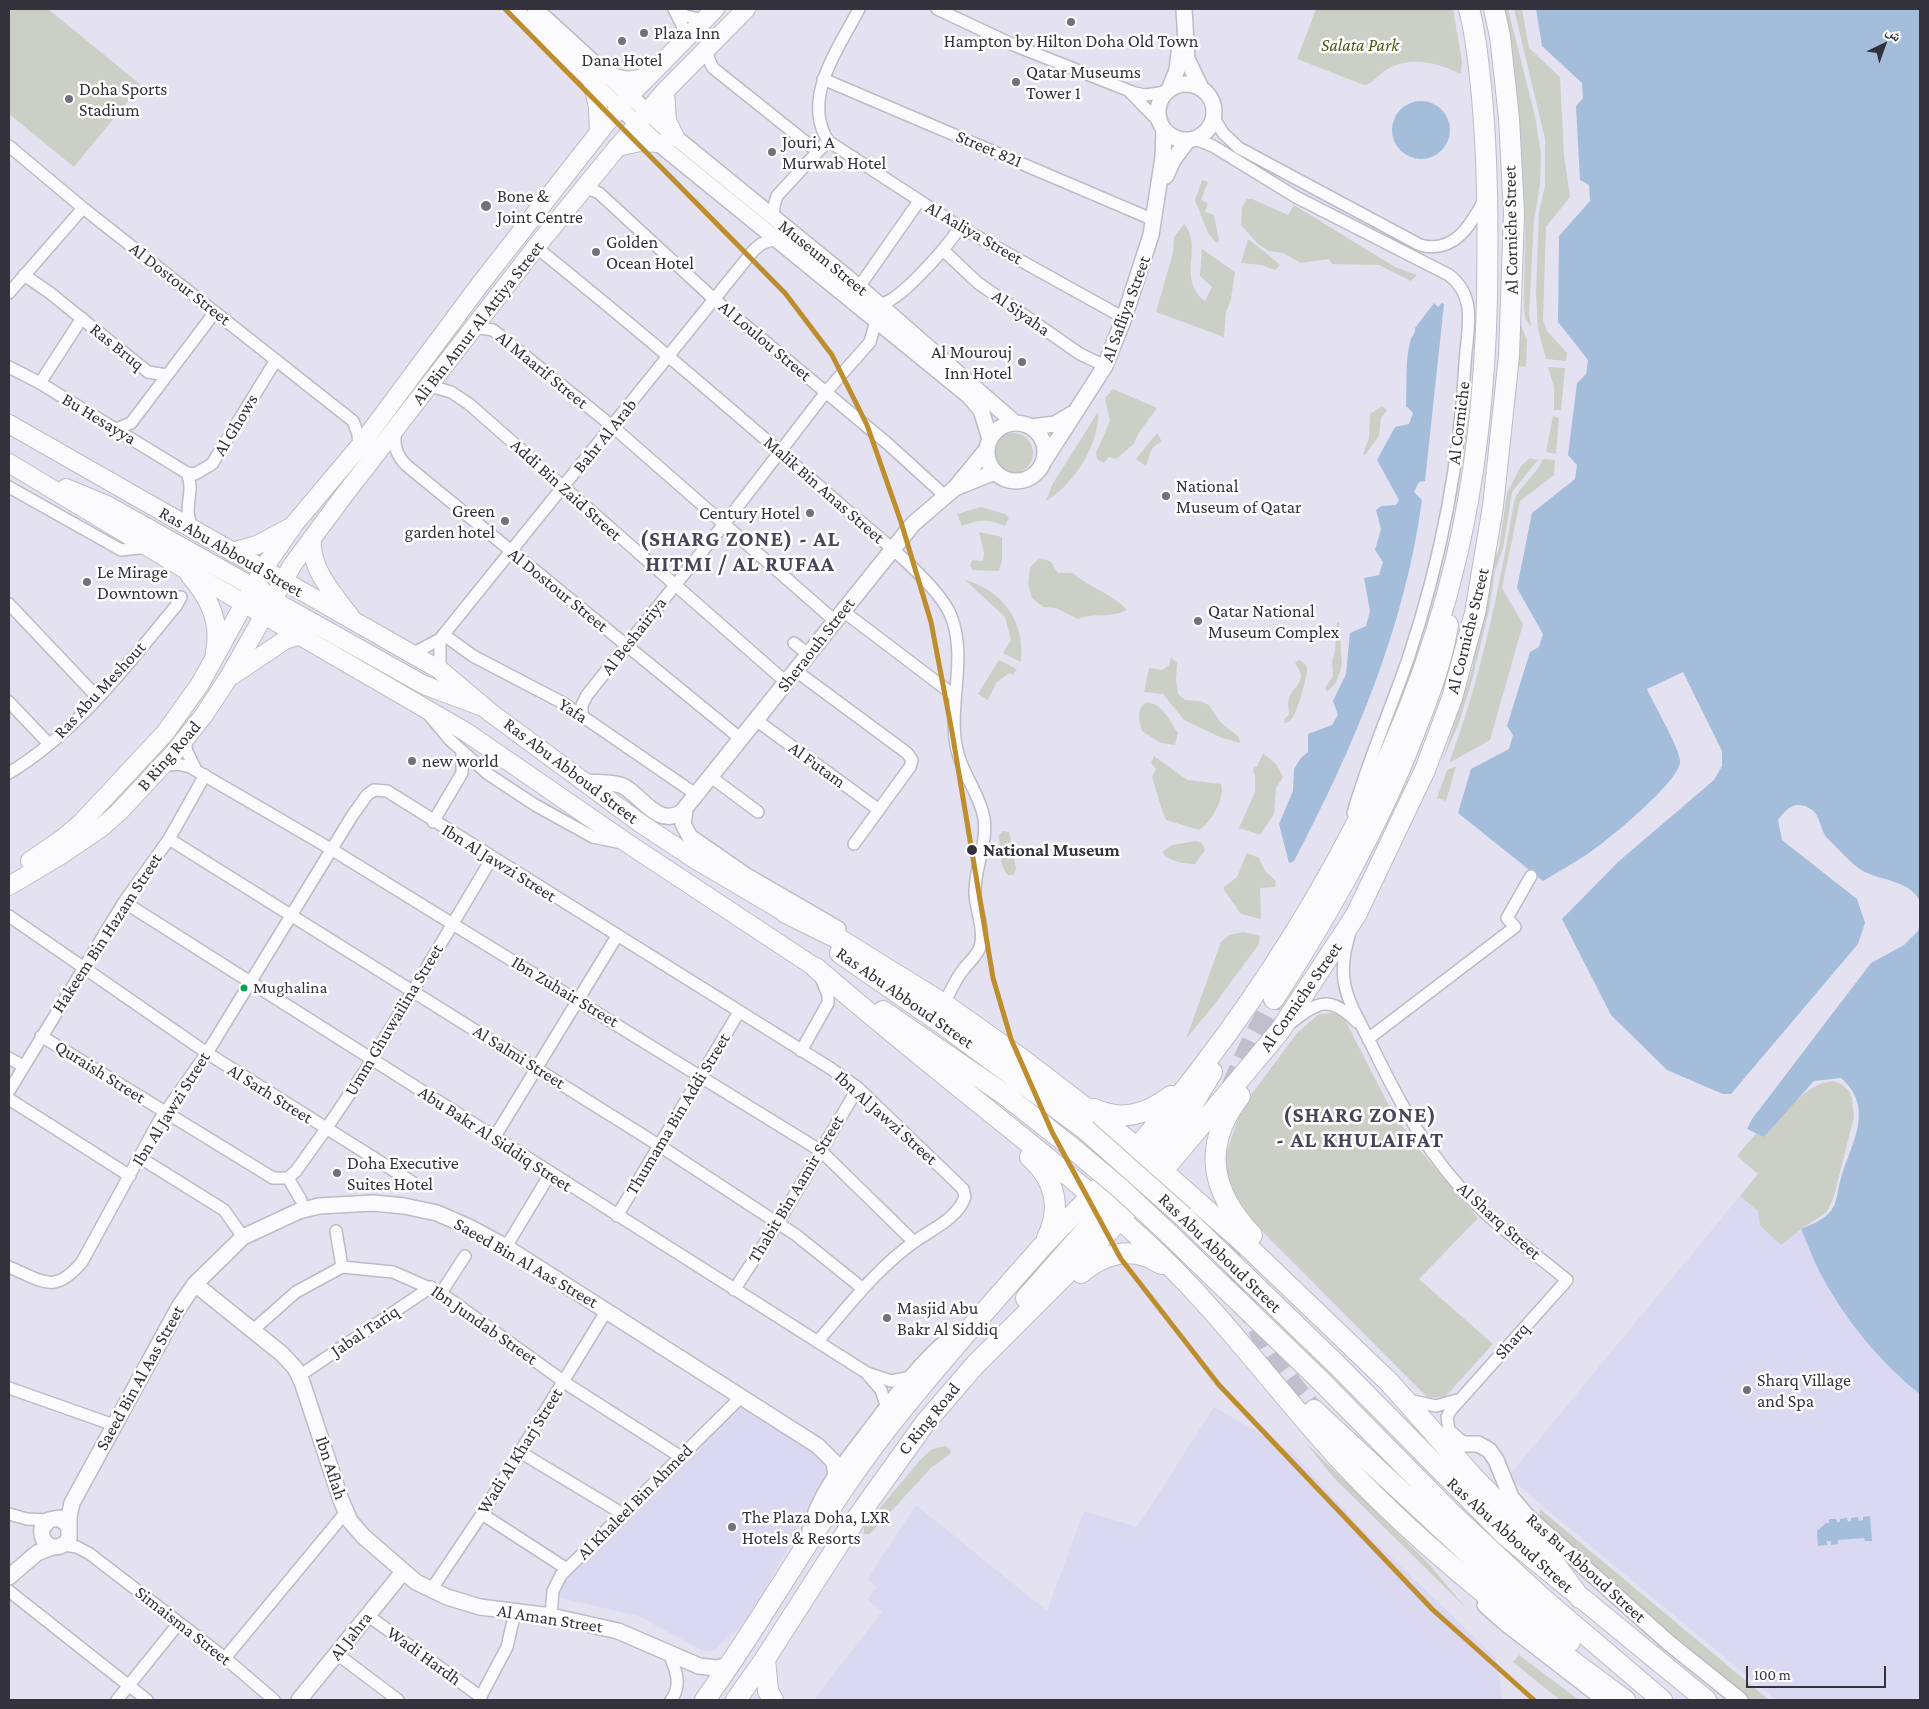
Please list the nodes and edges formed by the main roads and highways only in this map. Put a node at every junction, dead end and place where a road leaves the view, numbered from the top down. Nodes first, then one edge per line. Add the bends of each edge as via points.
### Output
1 (729, 9) edge
2 (746, 9) edge
3 (1470, 9) edge
4 (1494, 9) edge
5 (710, 14) edge
6 (653, 71) junction
7 (665, 91) junction
8 (633, 110) junction
9 (599, 132) junction
10 (675, 137) road end
11 (658, 142) road end
12 (617, 147) junction
13 (518, 270) junction
14 (9, 424) edge
15 (9, 429) edge
16 (28, 435) junction
17 (9, 463) edge
18 (27, 475) junction
19 (295, 523) junction
20 (312, 538) junction
21 (232, 552) junction
22 (1456, 561) junction
23 (183, 568) junction
24 (263, 570) junction
25 (283, 581) junction
26 (253, 587) junction
27 (244, 602) junction
28 (268, 606) junction
29 (354, 623) junction
30 (301, 635) junction
31 (214, 662) junction
32 (229, 677) junction
33 (485, 708) junction
34 (9, 873) edge
35 (9, 886) edge
36 (786, 913) junction
37 (816, 968) junction
38 (1274, 999) tunnel mouth
39 (1241, 1014) junction
40 (1260, 1055) junction
41 (933, 1064) junction
42 (1192, 1081) junction
43 (1074, 1099) junction
44 (1150, 1159) junction
45 (1106, 1207) junction
46 (1043, 1246) junction
47 (1049, 1292) junction
48 (1196, 1295) junction
49 (1372, 1364) junction
50 (975, 1365) junction
51 (1314, 1410) tunnel mouth
52 (1580, 1598) junction
53 (765, 1658) junction
54 (707, 1697) edge
55 (736, 1700) edge
56 (773, 1700) edge
57 (1625, 1700) edge
58 (1642, 1700) edge
59 (1662, 1700) edge
60 (1706, 1700) edge

1 - 8 main road
2 - 7 main road, Ali Bin Amur Al Attiya Street
3 - 22 highway, Al Corniche Street via 1483,106 1487,194 1484,356 1475,450
4 - 40 highway, Al Corniche Street via 1509,118 1514,213 1509,356 1493,506 1473,622 1452,698 1425,770 1356,915 1279,1032
5 - 6 main road, Ali Bin Amur Al Attiya Street
6 - 8 main road, Ali Bin Amur Al Attiya Street
6 - 9 main road via 634,81 598,78
7 - 8 main road, Ali Bin Amur Al Attiya Street
7 - 10 main road via 667,121
8 - 9 main road, Ali Bin Amur Al Attiya Street
8 - 12 main road, Ali Bin Amur Al Attiya Street
8 - 13 main road via 542,225
9 - 19 main road, Ali Bin Amur Al Attiya Street via 359,447
11 - 12 main road
12 - 13 main road, Ali Bin Amur Al Attiya Street
13 - 20 main road, Ali Bin Amur Al Attiya Street
14 - 16 main road, Ras Abu Abboud Street
15 - 16 main road
16 - 21 main road, Ras Abu Abboud Street
17 - 18 main road, Ras Abu Abboud Street
18 - 23 main road, Ras Abu Abboud Street
18 - 26 main road via 107,505
19 - 21 main road via 271,538
19 - 24 main road, Ali Bin Amur Al Attiya Street
20 - 25 main road, Ali Bin Amur Al Attiya Street
20 - 29 main road via 312,553 320,571
21 - 24 main road, Ras Abu Abboud Street
22 - 38 highway via 1440,663 1400,770 1343,885
22 - 39 highway, Al Corniche Street via 1411,700 1369,796 1311,907
23 - 27 main road, Ras Abu Abboud Street
23 - 31 main road via 207,599 213,614 217,630
24 - 25 main road, Ras Abu Abboud Street
24 - 26 main road, Ali Bin Amur Al Attiya Street
25 - 26 main road via 269,590
25 - 28 main road, B Ring Road
25 - 29 main road, Ras Abu Abboud Street
26 - 27 main road, B Ring Road
27 - 28 main road, Ras Abu Abboud Street
27 - 31 main road, B Ring Road
28 - 30 main road, Ras Abu Abboud Street
28 - 32 main road, B Ring Road
28 - 33 main road via 424,685
29 - 33 main road, Ras Abu Abboud Street via 440,670
30 - 32 main road via 286,640
30 - 37 main road, Ras Abu Abboud Street via 501,755
31 - 34 main road, B Ring Road via 173,722 109,795 62,840
32 - 35 main road, B Ring Road via 204,715 163,766 102,827
33 - 36 main road, Ras Abu Abboud Street via 640,823
36 - 43 highway via 839,939 937,1000
36 - 52 highway, Ras Abu Abboud Street, bridge via 1086,1130 1184,1217 1337,1365 1506,1536
37 - 41 highway
37 - 59 highway, Ras Abu Abboud Street, bridge via 932,1043 1072,1146 1321,1380 1452,1514 1540,1596
39 - 42 highway, Al Corniche Street
39 - 44 highway via 1192,1104
40 - 44 highway, Al Corniche Street
40 - 49 highway via 1257,1072 1228,1114 1219,1134 1216,1168 1222,1193 1234,1216 1339,1319
41 - 45 highway
41 - 46 highway via 1046,1175 1053,1190 1056,1212
42 - 43 highway via 1156,1107 1134,1115 1110,1115
42 - 44 highway, Al Corniche Street
43 - 44 highway
44 - 45 highway, C Ring Road
44 - 45 highway, C Ring Road
44 - 49 highway
45 - 46 highway, C Ring Road
45 - 47 highway, C Ring Road
45 - 48 highway via 1154,1250
45 - 50 highway via 999,1326
46 - 54 highway, C Ring Road via 876,1443
47 - 48 highway via 1100,1259 1126,1253 1147,1256 1160,1263
47 - 50 highway, C Ring Road
48 - 57 highway via 1286,1401 1404,1525 1507,1611
49 - 52 highway via 1454,1443 1474,1478 1540,1544
50 - 53 highway, C Ring Road via 904,1449
51 - 58 highway via 1518,1600
52 - 60 highway, Ras Abu Abboud Street
53 - 55 highway, C Ring Road
53 - 56 highway via 768,1691

